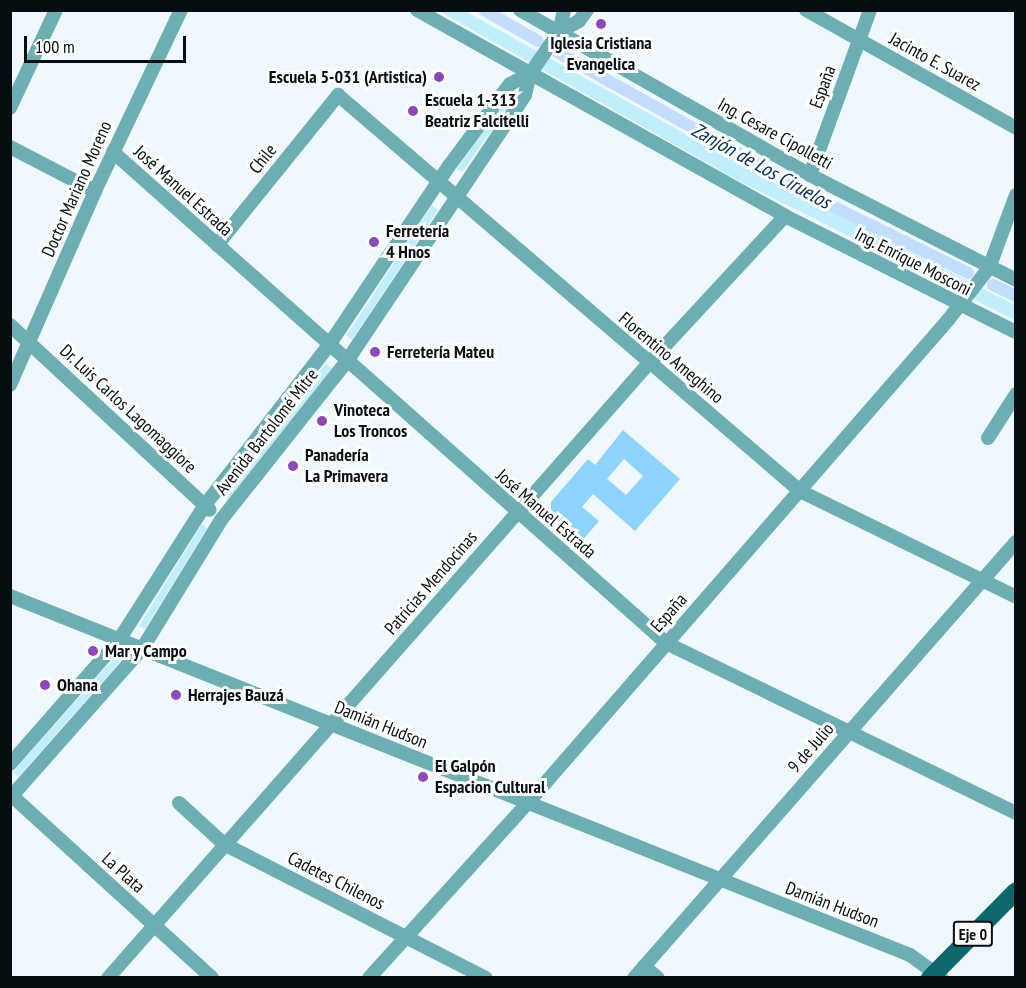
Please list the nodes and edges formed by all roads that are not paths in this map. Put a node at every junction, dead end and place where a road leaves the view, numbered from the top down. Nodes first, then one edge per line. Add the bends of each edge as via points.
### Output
1 (56, 10) edge
2 (181, 10) edge
3 (417, 10) edge
4 (520, 10) edge
5 (564, 10) edge
6 (587, 10) edge
7 (806, 10) edge
8 (870, 10) edge
9 (559, 32) junction
10 (859, 41) junction
11 (530, 74) junction
12 (338, 95) joint
13 (10, 108) edge
14 (1016, 128) edge
15 (10, 147) edge
16 (113, 152) junction
17 (810, 175) junction
18 (439, 182) junction
19 (95, 191) junction
20 (1016, 195) edge
21 (456, 197) junction
22 (785, 216) junction
23 (217, 245) junction
24 (989, 268) junction
25 (1016, 280) edge
26 (960, 306) junction
27 (10, 326) edge
28 (1016, 332) edge
29 (29, 342) junction
30 (329, 345) junction
31 (347, 362) junction
32 (648, 363) junction
33 (10, 385) edge
34 (1016, 394) edge
35 (988, 438) dead end
36 (800, 491) junction
37 (205, 505) junction
38 (517, 513) junction
39 (221, 520) junction
40 (1016, 542) edge
41 (982, 581) junction
42 (10, 596) edge
43 (1016, 597) edge
44 (119, 639) junction
45 (666, 643) junction
46 (142, 649) junction
47 (331, 725) junction
48 (848, 732) junction
49 (10, 764) edge
50 (11, 796) edge
51 (179, 803) dead end
52 (527, 804) junction
53 (1016, 813) edge
54 (224, 844) junction
55 (719, 881) junction
56 (1016, 891) edge
57 (153, 925) junction
58 (407, 938) junction
59 (644, 966) junction
60 (936, 976) edge
61 (108, 978) edge
62 (212, 978) edge
63 (369, 978) edge
64 (486, 978) edge
65 (634, 978) edge
66 (658, 978) edge

1 - 13 street
2 - 16 street, Doctor Mariano Moreno
3 - 11 street, Ing. Enrique Mosconi
4 - 9 street, Ing. Cesare Cipolletti
5 - 9 street, Avenida Bartolomé Mitre
6 - 9 street, Avenida Bartolomé Mitre via 579,21
7 - 10 street, Jacinto E. Suarez
8 - 10 street, España
9 - 11 street, Avenida Bartolomé Mitre
9 - 17 street, Ing. Cesare Cipolletti
10 - 14 street, Jacinto E. Suarez
10 - 17 street, España
11 - 18 street, Avenida Bartolomé Mitre via 510,84
11 - 21 street, Avenida Bartolomé Mitre via 525,95
11 - 22 street, Ing. Enrique Mosconi
12 - 18 street, Florentino Ameghino
12 - 23 street, Chile
15 - 19 street
16 - 19 street, Doctor Mariano Moreno
16 - 23 street, José Manuel Estrada
17 - 24 street, Ing. Cesare Cipolletti
18 - 21 street, Florentino Ameghino
18 - 30 street, Avenida Bartolomé Mitre
19 - 29 street, Doctor Mariano Moreno
20 - 24 street, España
21 - 31 street, Avenida Bartolomé Mitre
21 - 32 street, Florentino Ameghino
22 - 26 street, Ing. Enrique Mosconi
22 - 32 street, Patricias Mendocinas
23 - 30 street, José Manuel Estrada
24 - 25 street, Ing. Cesare Cipolletti
24 - 26 street, España
26 - 28 street, Ing. Enrique Mosconi
26 - 36 street, España
27 - 29 street, Dr. Luis Carlos Lagomaggiore
29 - 33 street, Doctor Mariano Moreno
29 - 37 street, Dr. Luis Carlos Lagomaggiore
30 - 31 street, José Manuel Estrada
30 - 37 street, Avenida Bartolomé Mitre
31 - 38 street, José Manuel Estrada
31 - 39 street, Avenida Bartolomé Mitre
32 - 36 street, Florentino Ameghino
32 - 38 street, Patricias Mendocinas
34 - 35 street
36 - 41 street, Florentino Ameghino
36 - 45 street, España
37 - 39 street, Dr. Luis Carlos Lagomaggiore
37 - 44 street, Avenida Bartolomé Mitre
38 - 45 street, José Manuel Estrada
38 - 47 street, Patricias Mendocinas
39 - 46 street, Avenida Bartolomé Mitre
40 - 41 street, 9 de Julio
41 - 43 street, Florentino Ameghino
41 - 48 street, 9 de Julio
42 - 44 street, Damián Hudson
44 - 46 street, Damián Hudson
44 - 49 street, Avenida Bartolomé Mitre
45 - 48 street, José Manuel Estrada
45 - 52 street, España
46 - 47 street, Damián Hudson
46 - 50 street, Avenida Bartolomé Mitre
47 - 52 street, Damián Hudson
47 - 54 street, Patricias Mendocinas
48 - 53 street, José Manuel Estrada
48 - 55 street, 9 de Julio
50 - 57 street, La Plata
51 - 54 street, Cadetes Chilenos
52 - 55 street, Damián Hudson
52 - 58 street, España
54 - 57 street, Patricias Mendocinas
54 - 58 street, Cadetes Chilenos
55 - 59 street, 9 de Julio
55 - 60 street, Damián Hudson via 910,956
56 - 60 main road, Eje 0
57 - 61 street, Patricias Mendocinas
57 - 62 street, La Plata
58 - 63 street, España
58 - 64 street, Cadetes Chilenos
59 - 65 street, 9 de Julio
59 - 66 street

